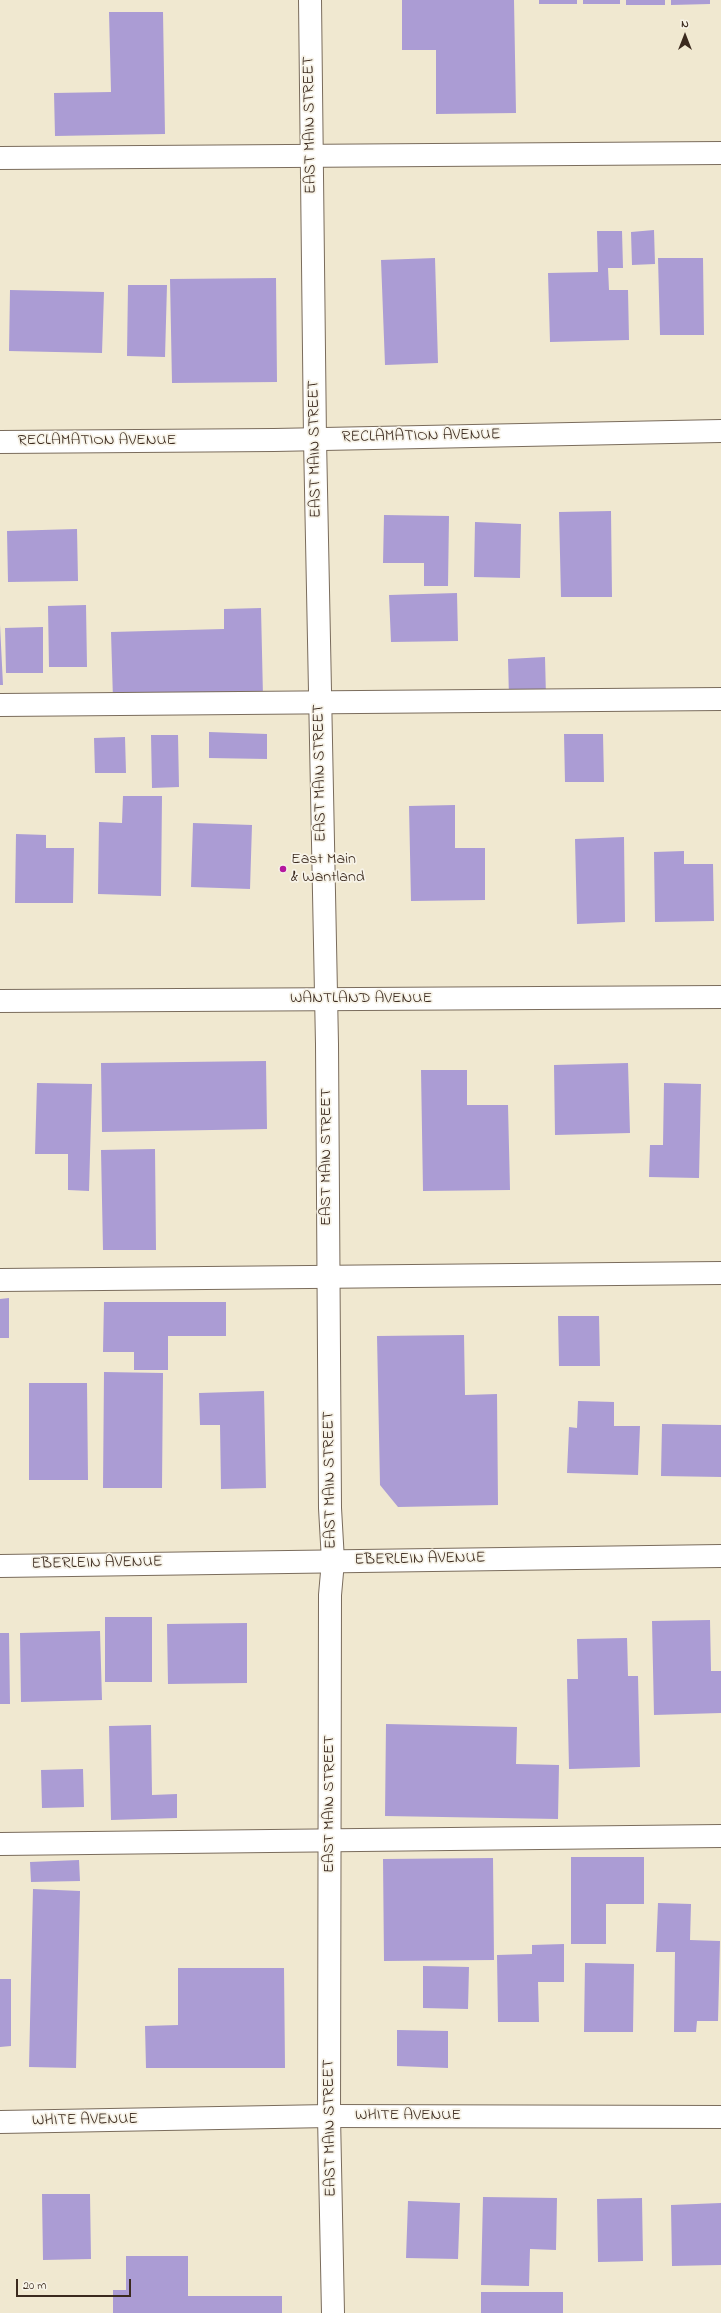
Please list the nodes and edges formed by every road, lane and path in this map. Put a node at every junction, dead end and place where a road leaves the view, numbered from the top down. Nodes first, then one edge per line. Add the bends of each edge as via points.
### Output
1 (310, 0) edge
2 (721, 153) edge
3 (312, 155) junction
4 (0, 158) edge
5 (721, 431) edge
6 (315, 439) junction
7 (0, 442) edge
8 (721, 699) edge
9 (320, 703) junction
10 (0, 705) edge
11 (721, 996) edge
12 (326, 999) junction
13 (0, 1001) edge
14 (721, 1273) edge
15 (328, 1277) junction
16 (0, 1280) edge
17 (721, 1556) edge
18 (333, 1561) junction
19 (0, 1566) edge
20 (721, 1836) edge
21 (330, 1840) junction
22 (0, 1844) edge
23 (329, 2116) junction
24 (721, 2117) edge
25 (0, 2122) edge
26 (333, 2313) edge

1 - 3 street, EAST MAIN STREET
2 - 3 street
3 - 4 street
3 - 6 street, EAST MAIN STREET
5 - 6 street, RECLAMATION AVENUE
6 - 7 street, RECLAMATION AVENUE
6 - 9 street, EAST MAIN STREET
8 - 9 street
9 - 10 street
9 - 12 street, EAST MAIN STREET
11 - 12 street, WANTLAND AVENUE
12 - 13 street, WANTLAND AVENUE
12 - 15 street, EAST MAIN STREET
14 - 15 street
15 - 16 street
15 - 18 street, EAST MAIN STREET via 330,1508
17 - 18 street, EBERLEIN AVENUE
18 - 19 street, EBERLEIN AVENUE
18 - 21 street, EAST MAIN STREET via 330,1595
20 - 21 street
21 - 22 street
21 - 23 street, EAST MAIN STREET
23 - 24 street, WHITE AVENUE
23 - 25 street, WHITE AVENUE
23 - 26 street, EAST MAIN STREET

